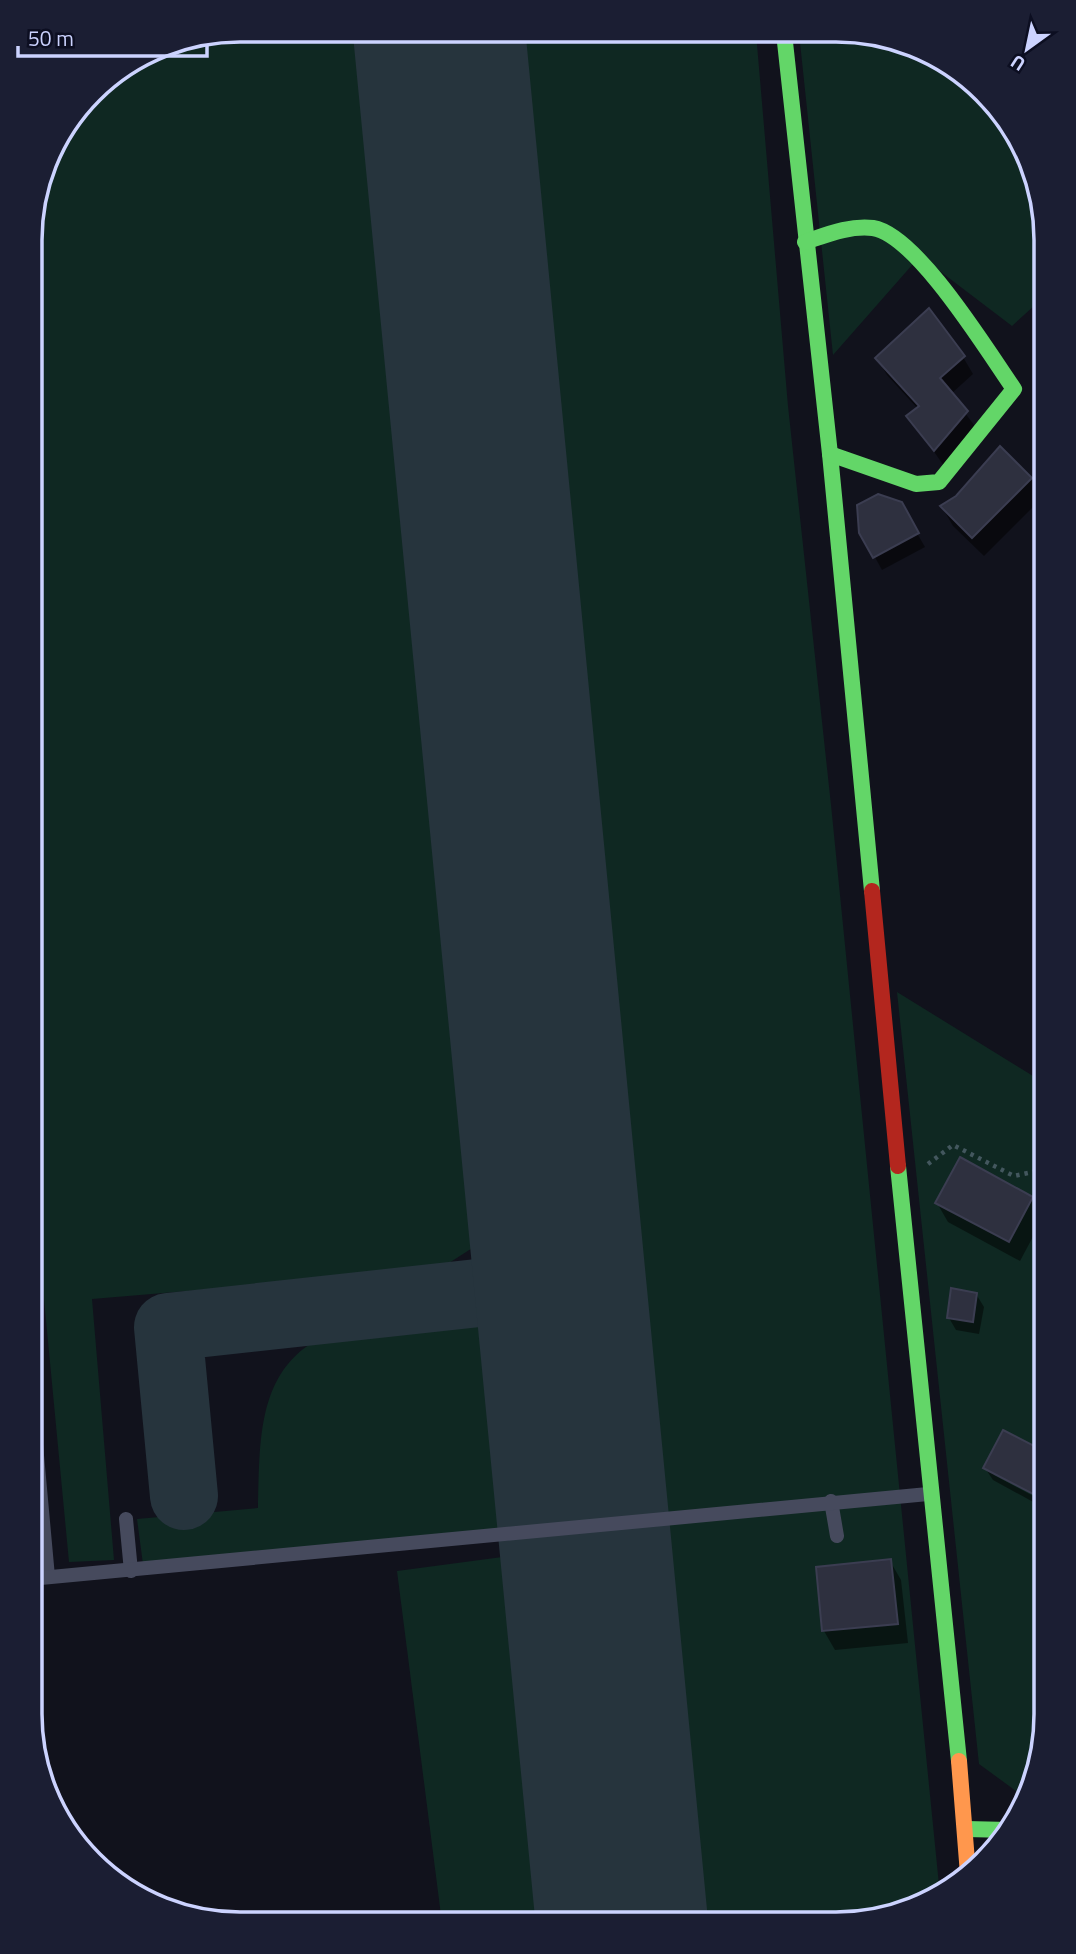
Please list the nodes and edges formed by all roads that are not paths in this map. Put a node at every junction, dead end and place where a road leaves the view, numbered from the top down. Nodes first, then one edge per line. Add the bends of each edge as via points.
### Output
1 (785, 42) edge
2 (805, 242) junction
3 (830, 454) junction
4 (929, 1494) junction
5 (831, 1501) junction
6 (42, 1511) edge
7 (126, 1519) dead end
8 (837, 1536) dead end
9 (131, 1571) junction
10 (48, 1577) junction
11 (42, 1578) edge
12 (966, 1829) junction
13 (996, 1830) edge
14 (967, 1862) edge

1 - 2 street
2 - 3 street
2 - 3 street via 850,228 883,230 913,251 1014,389 939,482 916,484
3 - 4 street
4 - 5 lane
4 - 12 street
5 - 8 lane
5 - 9 lane
6 - 10 lane
7 - 9 lane
9 - 10 lane
10 - 11 lane
12 - 13 street
12 - 14 street

